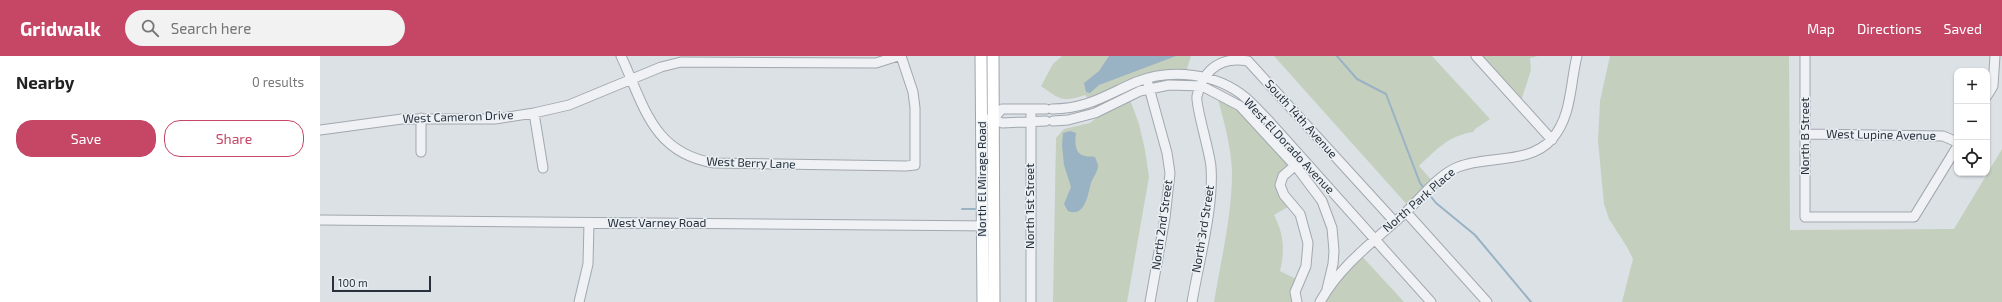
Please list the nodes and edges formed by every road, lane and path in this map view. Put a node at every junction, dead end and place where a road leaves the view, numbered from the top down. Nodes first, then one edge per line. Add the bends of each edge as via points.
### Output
1 (621, 56) edge
2 (900, 56) edge
3 (981, 56) edge
4 (993, 56) edge
5 (1476, 56) edge
6 (1577, 56) edge
7 (1805, 56) edge
8 (1995, 56) edge
9 (780, 59) edge
10 (1206, 77) junction
11 (1147, 78) junction
12 (633, 80) junction
13 (1202, 86) junction
14 (1150, 88) junction
15 (1990, 91) edge
16 (1031, 109) junction
17 (534, 113) junction
18 (421, 118) junction
19 (987, 119) junction
20 (1030, 123) junction
21 (320, 130) edge
22 (1805, 134) junction
23 (1552, 140) junction
24 (1954, 141) edge
25 (421, 152) dead end
26 (1954, 152) edge
27 (1298, 162) junction
28 (544, 168) dead end
29 (1406, 212) junction
30 (320, 220) edge
31 (1394, 221) junction
32 (589, 223) junction
33 (988, 226) junction
34 (1374, 239) junction
35 (1327, 289) junction
36 (579, 302) edge
37 (983, 302) edge
38 (994, 302) edge
39 (1031, 302) edge
40 (1150, 302) edge
41 (1192, 302) edge
42 (1297, 302) edge
43 (1320, 302) edge
44 (1431, 302) edge
45 (1487, 302) edge

1 - 12 street, West Berry Lane
2 - 9 street, West Cameron Drive via 876,63
2 - 12 street, West Berry Lane via 913,92 915,108 915,165 906,166 702,161 678,151 663,139 650,121
3 - 19 main road, North El Mirage Road
4 - 19 main road, North El Mirage Road
5 - 23 street
6 - 23 street via 1566,114
7 - 22 street, North B Street
8 - 15 street via 1993,86
9 - 12 street, West Cameron Drive via 681,62
10 - 11 street, West El Dorado Avenue via 1170,74
10 - 13 street, South 14th Avenue
10 - 27 street, West El Dorado Avenue via 1245,97 1268,120
10 - 31 street, South 14th Avenue via 1218,62 1225,59 1248,61
11 - 14 street, North 2nd Street
11 - 16 street, West El Dorado Avenue via 1079,107
12 - 17 street, West Cameron Drive via 569,105
13 - 14 street, West El Dorado Avenue via 1170,85
13 - 27 street, West El Dorado Avenue via 1240,106
13 - 41 street, North 3rd Street via 1197,97 1210,159 1211,193
14 - 20 street, West El Dorado Avenue via 1095,113 1068,120
14 - 40 street, North 2nd Street via 1170,173
16 - 19 street, West El Dorado Avenue via 1002,109
16 - 20 street, North 1st Street
17 - 18 street, West Cameron Drive via 495,119
17 - 28 street
18 - 21 street, West Cameron Drive
18 - 25 street
19 - 20 street, West El Dorado Avenue via 1002,123
19 - 33 main road, North El Mirage Road
20 - 39 street, North 1st Street
22 - 24 street, West Lupine Avenue via 1943,136
22 - 26 street, North B Street via 1805,217 1914,217
23 - 29 street, North Park Place via 1530,153 1479,161 1456,168
27 - 34 street, West El Dorado Avenue
27 - 35 street, West El Dorado Avenue via 1322,201 1332,228 1333,264
27 - 42 street via 1283,176 1280,185 1284,195 1300,214 1308,243 1306,266 1295,292
29 - 31 street, North Park Place
29 - 45 street
30 - 32 street, West Varney Road
31 - 34 street, North Park Place
32 - 33 street, West Varney Road
32 - 36 street via 588,264
33 - 37 main road, North El Mirage Road
33 - 38 main road, North El Mirage Road
34 - 35 street, North Park Place via 1340,271
34 - 44 street, West El Dorado Avenue
35 - 43 street, North Park Place

